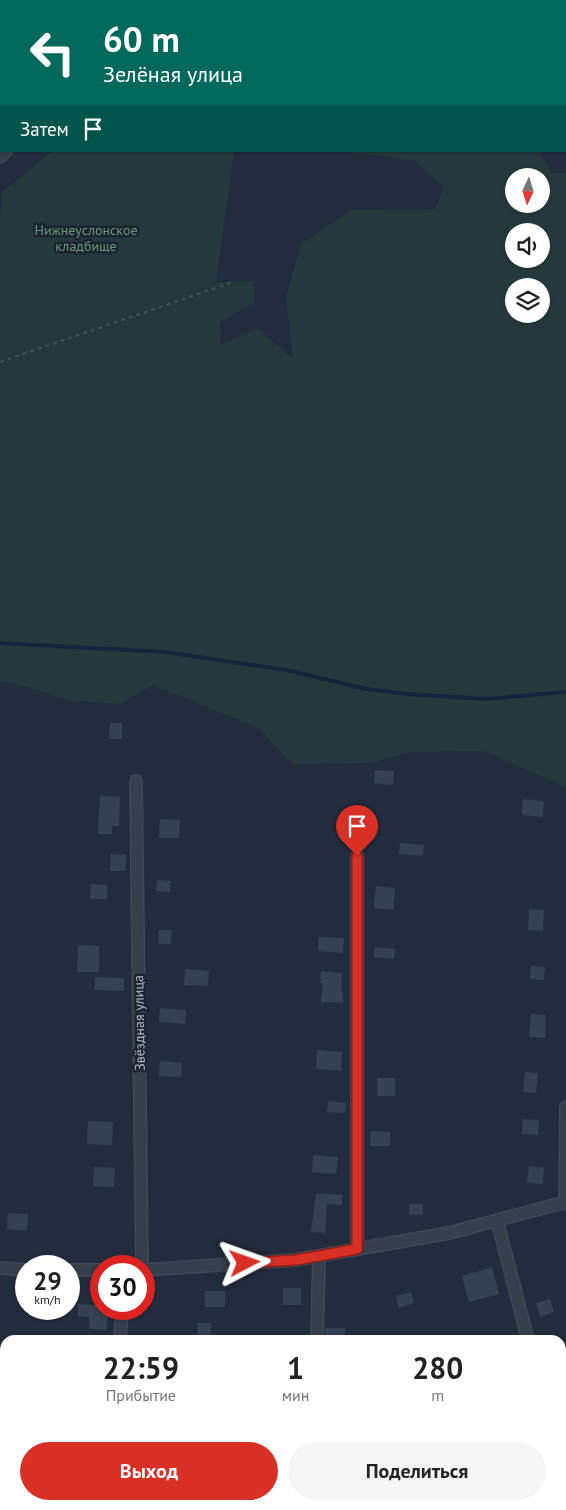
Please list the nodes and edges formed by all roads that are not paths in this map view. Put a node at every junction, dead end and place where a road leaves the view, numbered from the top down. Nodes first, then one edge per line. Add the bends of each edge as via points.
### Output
1 (136, 780) dead end
2 (357, 856) dead end
3 (566, 1107) edge
4 (565, 1203) edge
5 (497, 1220) junction
6 (357, 1249) junction
7 (142, 1255) edge
8 (319, 1256) junction
9 (0, 1268) edge
10 (15, 1269) edge
11 (155, 1269) edge
12 (121, 1320) edge
13 (120, 1335) edge
14 (317, 1335) edge
15 (527, 1335) edge

1 - 7 street, Звёздная улица
2 - 6 street
3 - 4 street
4 - 5 street
5 - 6 street via 449,1233
5 - 15 street
6 - 8 street
8 - 11 street
8 - 14 street
9 - 10 street
12 - 13 street

